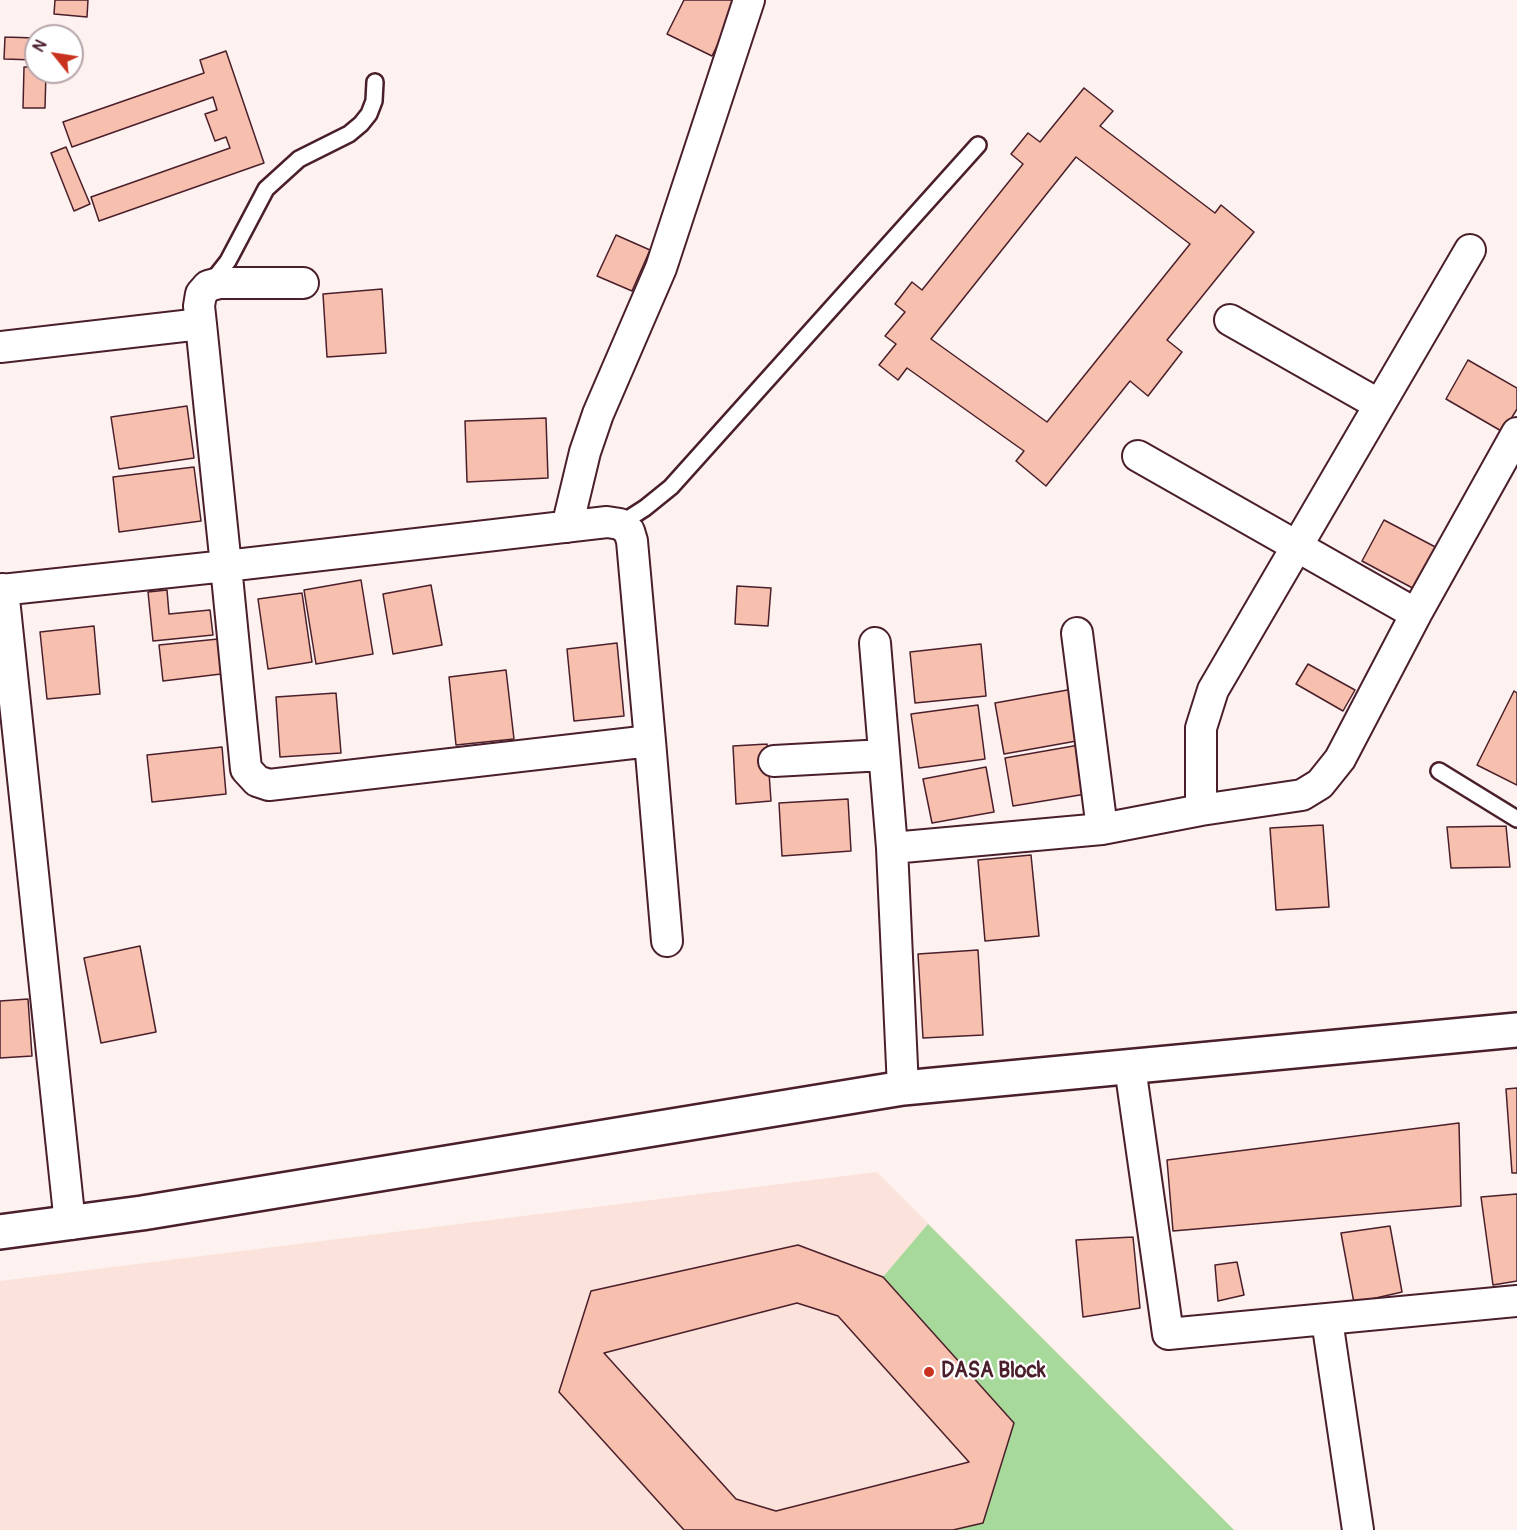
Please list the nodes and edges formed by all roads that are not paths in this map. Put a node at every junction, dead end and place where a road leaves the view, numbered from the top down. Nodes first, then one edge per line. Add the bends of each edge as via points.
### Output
1 (748, 0) edge
2 (375, 82) dead end
3 (978, 145) dead end
4 (1470, 250) dead end
5 (303, 284) dead end
6 (208, 286) junction
7 (1230, 320) dead end
8 (201, 324) junction
9 (1, 340) edge
10 (1378, 404) junction
11 (1517, 433) edge
12 (1138, 456) dead end
13 (620, 524) junction
14 (567, 527) junction
15 (1295, 545) junction
16 (226, 566) junction
17 (1, 590) edge
18 (1416, 614) junction
19 (1077, 633) dead end
20 (875, 643) dead end
21 (650, 741) junction
22 (884, 755) junction
23 (774, 761) dead end
24 (1439, 771) dead end
25 (1201, 810) junction
26 (1517, 819) edge
27 (1102, 829) junction
28 (892, 848) junction
29 (667, 940) dead end
30 (1517, 1030) edge
31 (1130, 1066) junction
32 (903, 1088) junction
33 (70, 1224) junction
34 (0, 1232) edge
35 (1517, 1301) edge
36 (1327, 1320) junction
37 (1358, 1530) edge

1 - 14 street via 661,268 598,414
2 - 6 lane via 374,101 361,124 350,134 299,159 266,189 228,261
3 - 13 lane via 671,488
4 - 10 street
5 - 6 street
6 - 8 street via 201,294
7 - 10 street
8 - 9 street
8 - 16 street
10 - 15 street
11 - 18 street
12 - 15 street
13 - 14 street
13 - 21 street via 629,531 632,541
14 - 16 street
15 - 18 street
15 - 25 street via 1203,714
16 - 17 street
16 - 21 street via 246,769 257,781 269,785
17 - 33 street
18 - 25 street via 1340,759 1320,784 1302,795
19 - 27 street
20 - 22 street
21 - 29 street
22 - 23 street
22 - 28 street
24 - 26 lane
25 - 27 street
27 - 28 street
28 - 32 street
30 - 31 street
31 - 32 street
31 - 36 street via 1168,1334
32 - 33 street
33 - 34 street
35 - 36 street
36 - 37 street

